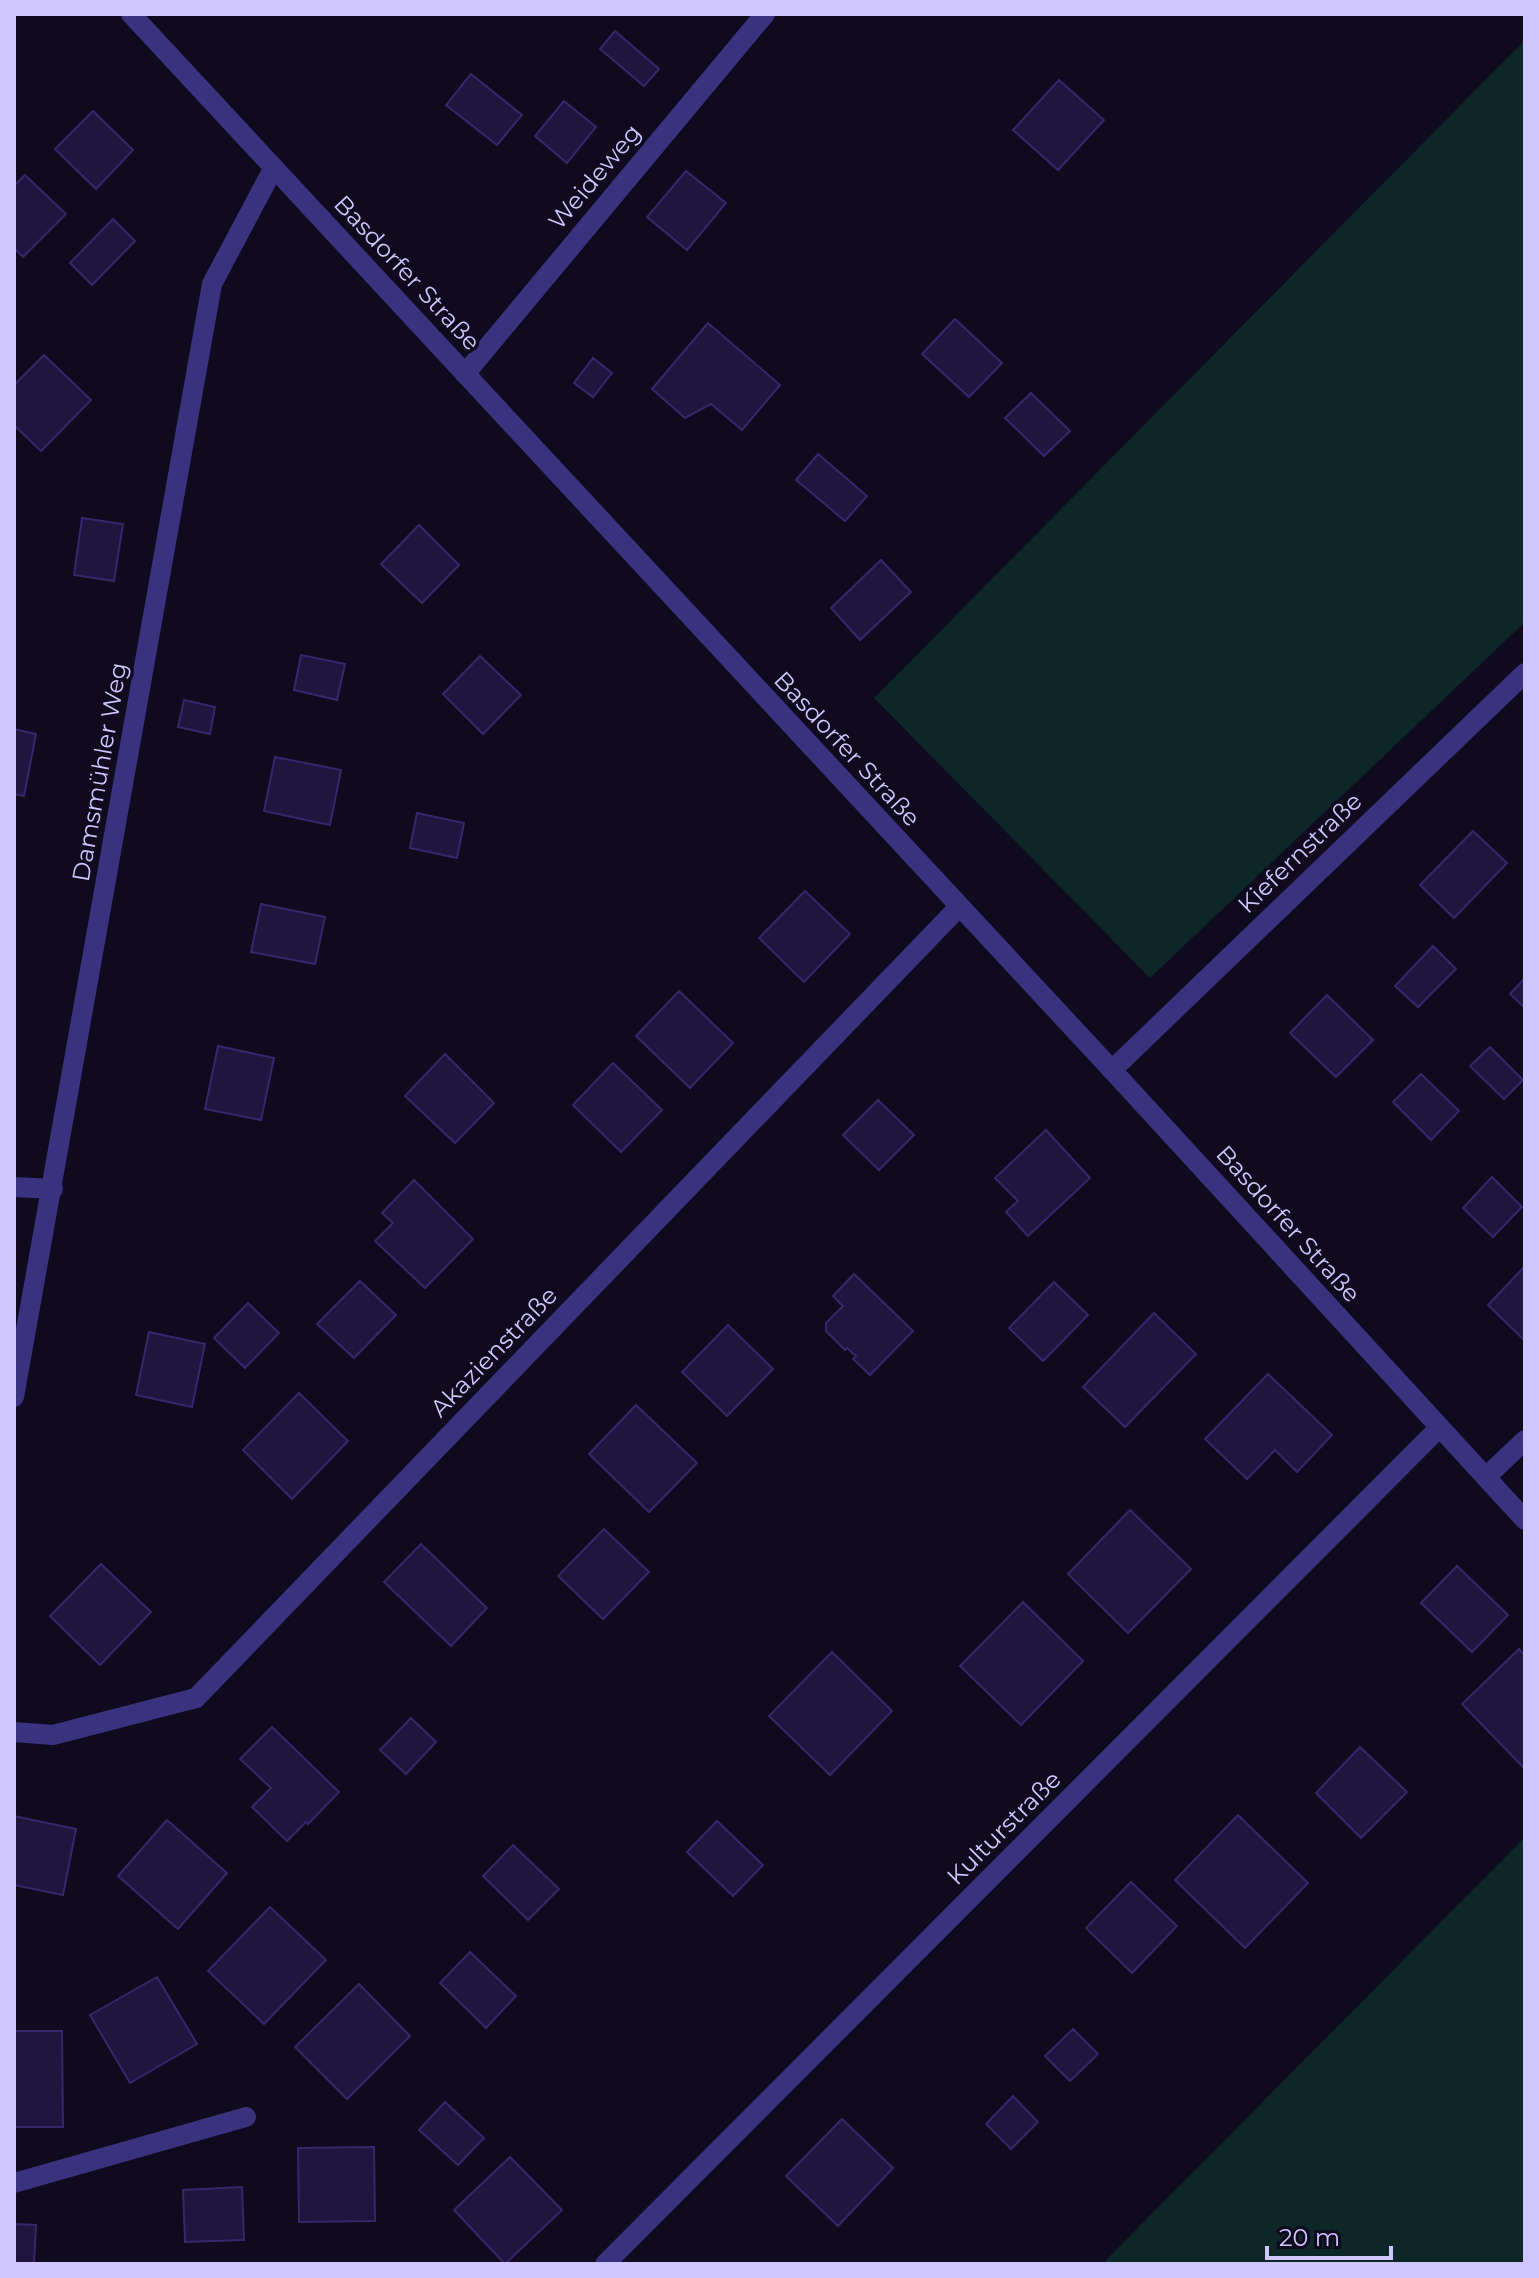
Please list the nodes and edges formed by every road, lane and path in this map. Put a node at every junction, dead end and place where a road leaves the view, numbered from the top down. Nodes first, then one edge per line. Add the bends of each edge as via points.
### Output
1 (131, 14) edge
2 (765, 14) edge
3 (273, 169) junction
4 (465, 374) junction
5 (1525, 673) edge
6 (959, 907) junction
7 (1112, 1070) junction
8 (14, 1187) edge
9 (53, 1189) junction
10 (14, 1397) edge
11 (1439, 1428) junction
12 (1525, 1440) edge
13 (1486, 1477) junction
14 (1525, 1520) edge
15 (14, 1732) edge
16 (246, 2117) dead end
17 (14, 2183) edge
18 (605, 2264) edge

1 - 3 street, Basdorfer Straße
2 - 4 street, Weideweg
3 - 4 street, Basdorfer Straße
3 - 9 street, Damsmühler Weg via 212,284
4 - 6 street, Basdorfer Straße
5 - 7 street, Kiefernstraße
6 - 7 street, Basdorfer Straße
6 - 15 street, Akazienstraße via 196,1698 53,1735
7 - 11 street, Basdorfer Straße
8 - 9 street
9 - 10 street, Damsmühler Weg
11 - 13 street, Basdorfer Straße
11 - 18 street, Kulturstraße
12 - 13 street
13 - 14 street, Basdorfer Straße
16 - 17 street

